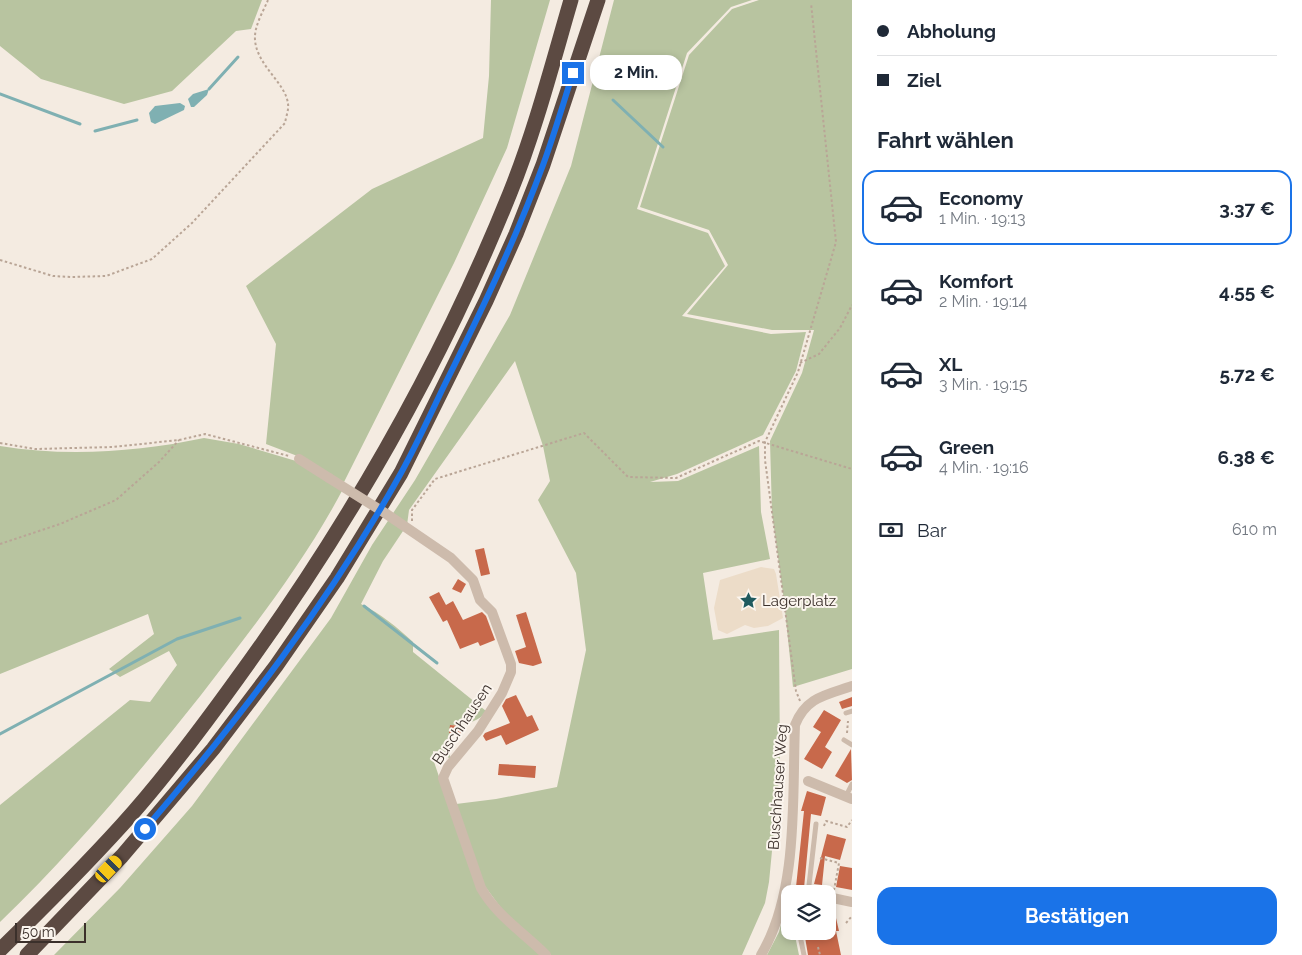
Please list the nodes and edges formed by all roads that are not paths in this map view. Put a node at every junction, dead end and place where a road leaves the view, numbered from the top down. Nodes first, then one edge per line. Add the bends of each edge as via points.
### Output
1 (572, 0) edge
2 (598, 0) edge
3 (299, 459) road end
4 (852, 686) edge
5 (844, 740) road end
6 (852, 745) edge
7 (808, 782) dead end
8 (852, 784) edge
9 (849, 798) edge
10 (816, 824) road end
11 (788, 885) edge
12 (809, 885) edge
13 (836, 898) edge
14 (852, 902) edge
15 (781, 913) edge
16 (801, 940) edge
17 (0, 950) edge
18 (27, 955) edge
19 (546, 955) edge
20 (761, 955) edge
21 (804, 955) edge

1 - 17 highway via 511,191 468,292 413,404 354,505 274,628 197,734 124,824
2 - 18 highway via 543,165 516,234 401,473 337,578 213,750 122,856
3 - 19 street, Buschhausen, bridge via 451,558 473,580 480,600 492,612 509,657 511,672 478,731 448,767 443,778 481,888 500,915
4 - 11 street, Buschhauser Weg via 816,699 804,707 795,725
5 - 6 lane
7 - 9 street, Buschhauser Weg
8 - 9 lane, Buschhauser Weg
10 - 12 lane
13 - 14 street
15 - 20 street, Buschhauser Weg
16 - 21 lane

